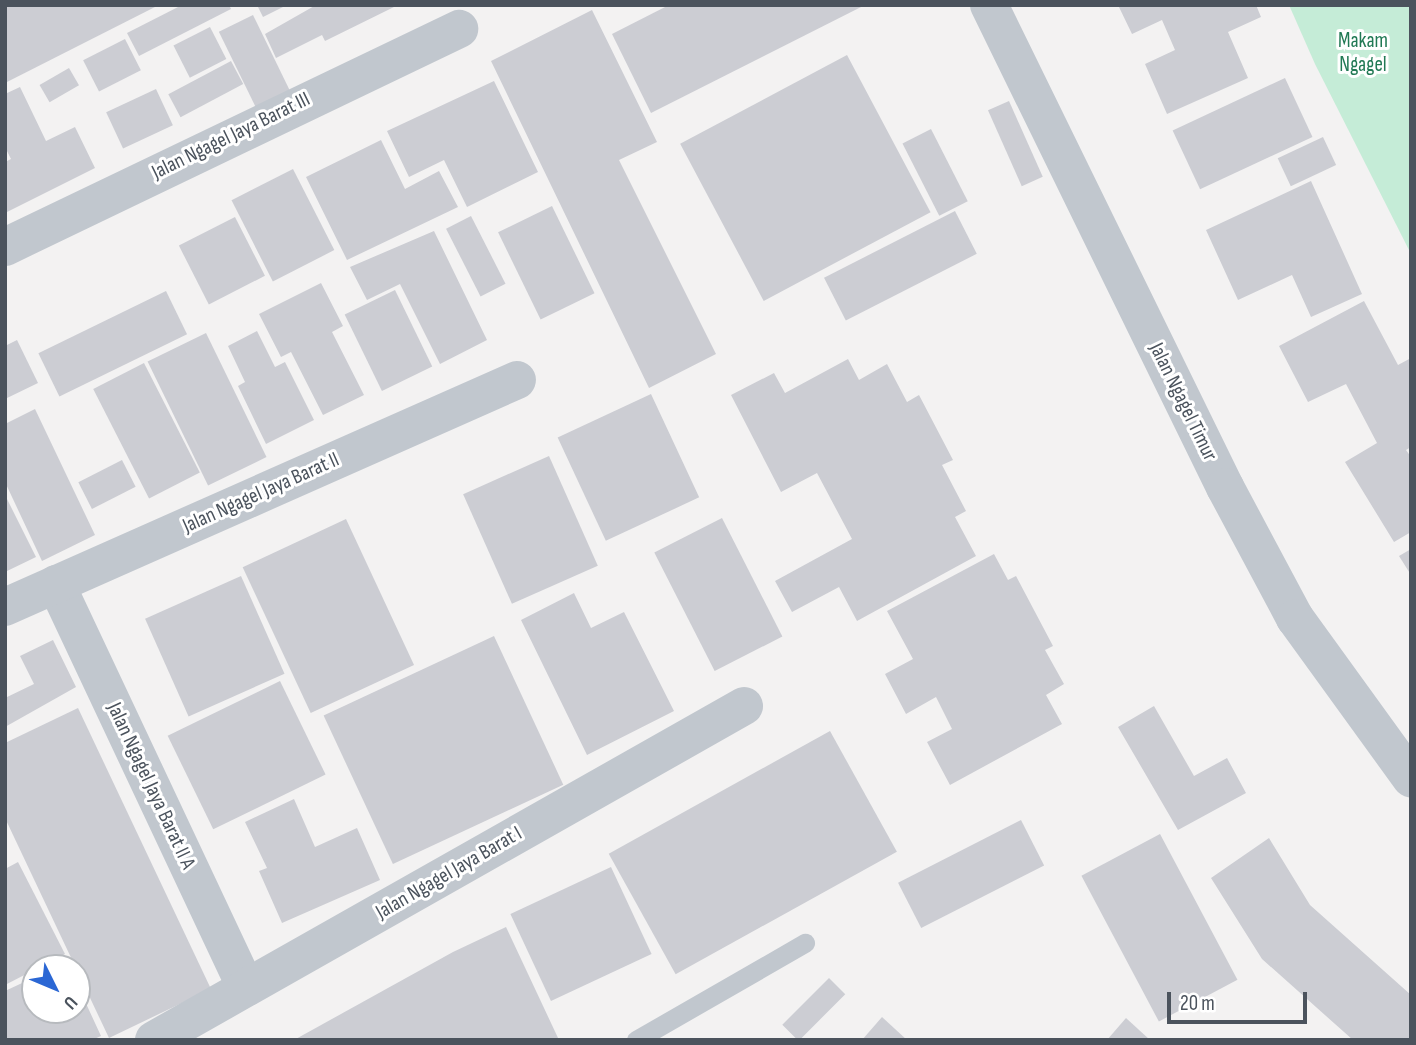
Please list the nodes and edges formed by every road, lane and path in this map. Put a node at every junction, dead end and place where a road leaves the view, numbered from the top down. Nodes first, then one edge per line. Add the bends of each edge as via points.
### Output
1 (989, 5) edge
2 (459, 29) dead end
3 (5, 247) edge
4 (517, 380) dead end
5 (56, 584) junction
6 (5, 607) edge
7 (744, 706) dead end
8 (1411, 778) edge
9 (805, 943) dead end
10 (246, 988) junction
11 (154, 1040) edge
12 (636, 1040) edge

1 - 8 street, Jalan Ngagel Timur via 1225,487 1295,618
2 - 3 street, Jalan Ngagel Jaya Barat III
4 - 5 street, Jalan Ngagel Jaya Barat II
5 - 6 street, Jalan Ngagel Jaya Barat II
5 - 10 street, Jalan Ngagel Jaya Barat II A
7 - 10 street, Jalan Ngagel Jaya Barat I
9 - 12 lane
10 - 11 street, Jalan Ngagel Jaya Barat I

